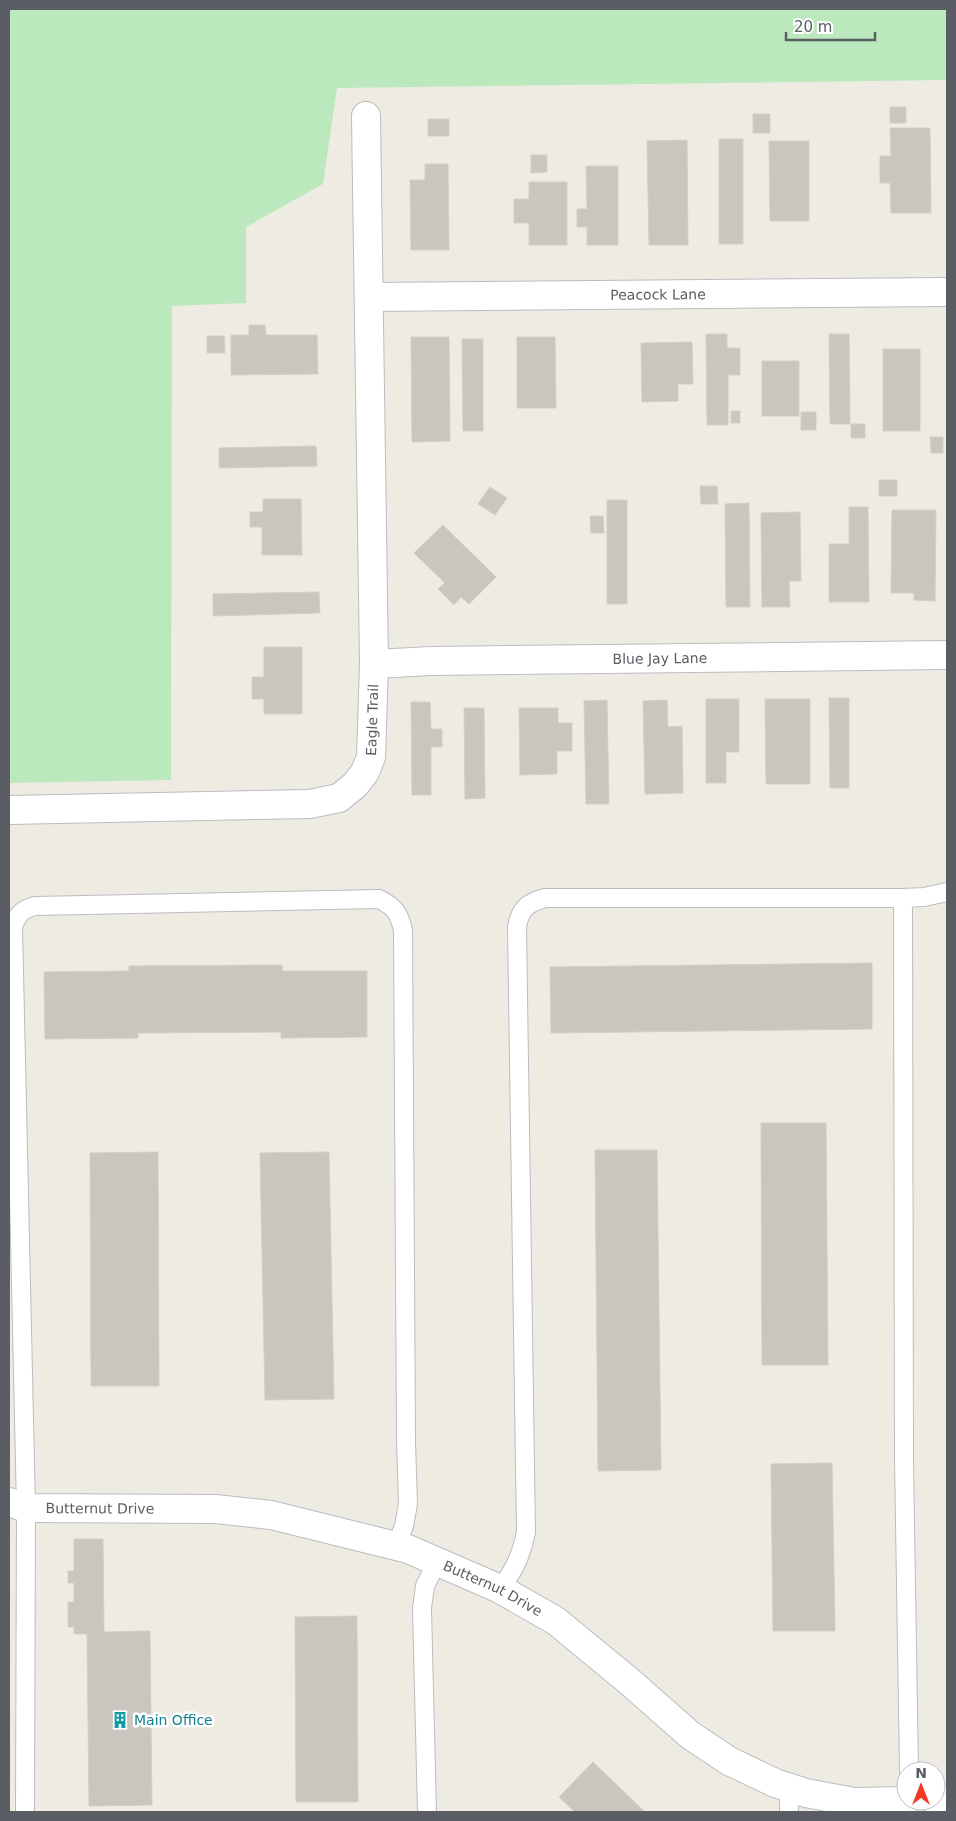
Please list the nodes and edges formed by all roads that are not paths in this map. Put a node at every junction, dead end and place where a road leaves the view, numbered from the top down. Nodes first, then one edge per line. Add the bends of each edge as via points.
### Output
1 (366, 116) dead end
2 (947, 292) edge
3 (369, 298) junction
4 (947, 655) edge
5 (374, 664) junction
6 (9, 810) edge
7 (947, 892) edge
8 (903, 898) junction
9 (14, 1509) edge
10 (396, 1546) junction
11 (438, 1560) junction
12 (500, 1588) junction
13 (909, 1761) edge
14 (789, 1800) edge
15 (896, 1801) edge
16 (25, 1812) edge
17 (427, 1812) edge

1 - 3 street, Eagle Trail
2 - 3 street, Peacock Lane
3 - 5 street, Eagle Trail
4 - 5 street, Blue Jay Lane
5 - 6 street, Eagle Trail via 371,757 355,785 339,798 310,804
7 - 8 lane
8 - 12 lane via 544,898 532,902 518,917 526,1532 521,1554
8 - 13 lane via 904,1462
9 - 10 street, Butternut Drive via 215,1509 271,1515
9 - 10 lane via 13,927 17,916 35,906 380,899 400,916 403,930 408,1504
9 - 16 lane
10 - 11 street, Butternut Drive
11 - 12 street, Butternut Drive
11 - 17 lane via 425,1586 422,1608
12 - 14 street, Butternut Drive via 556,1621 690,1735 729,1761 775,1783
14 - 15 street, Butternut Drive via 806,1793 854,1802

